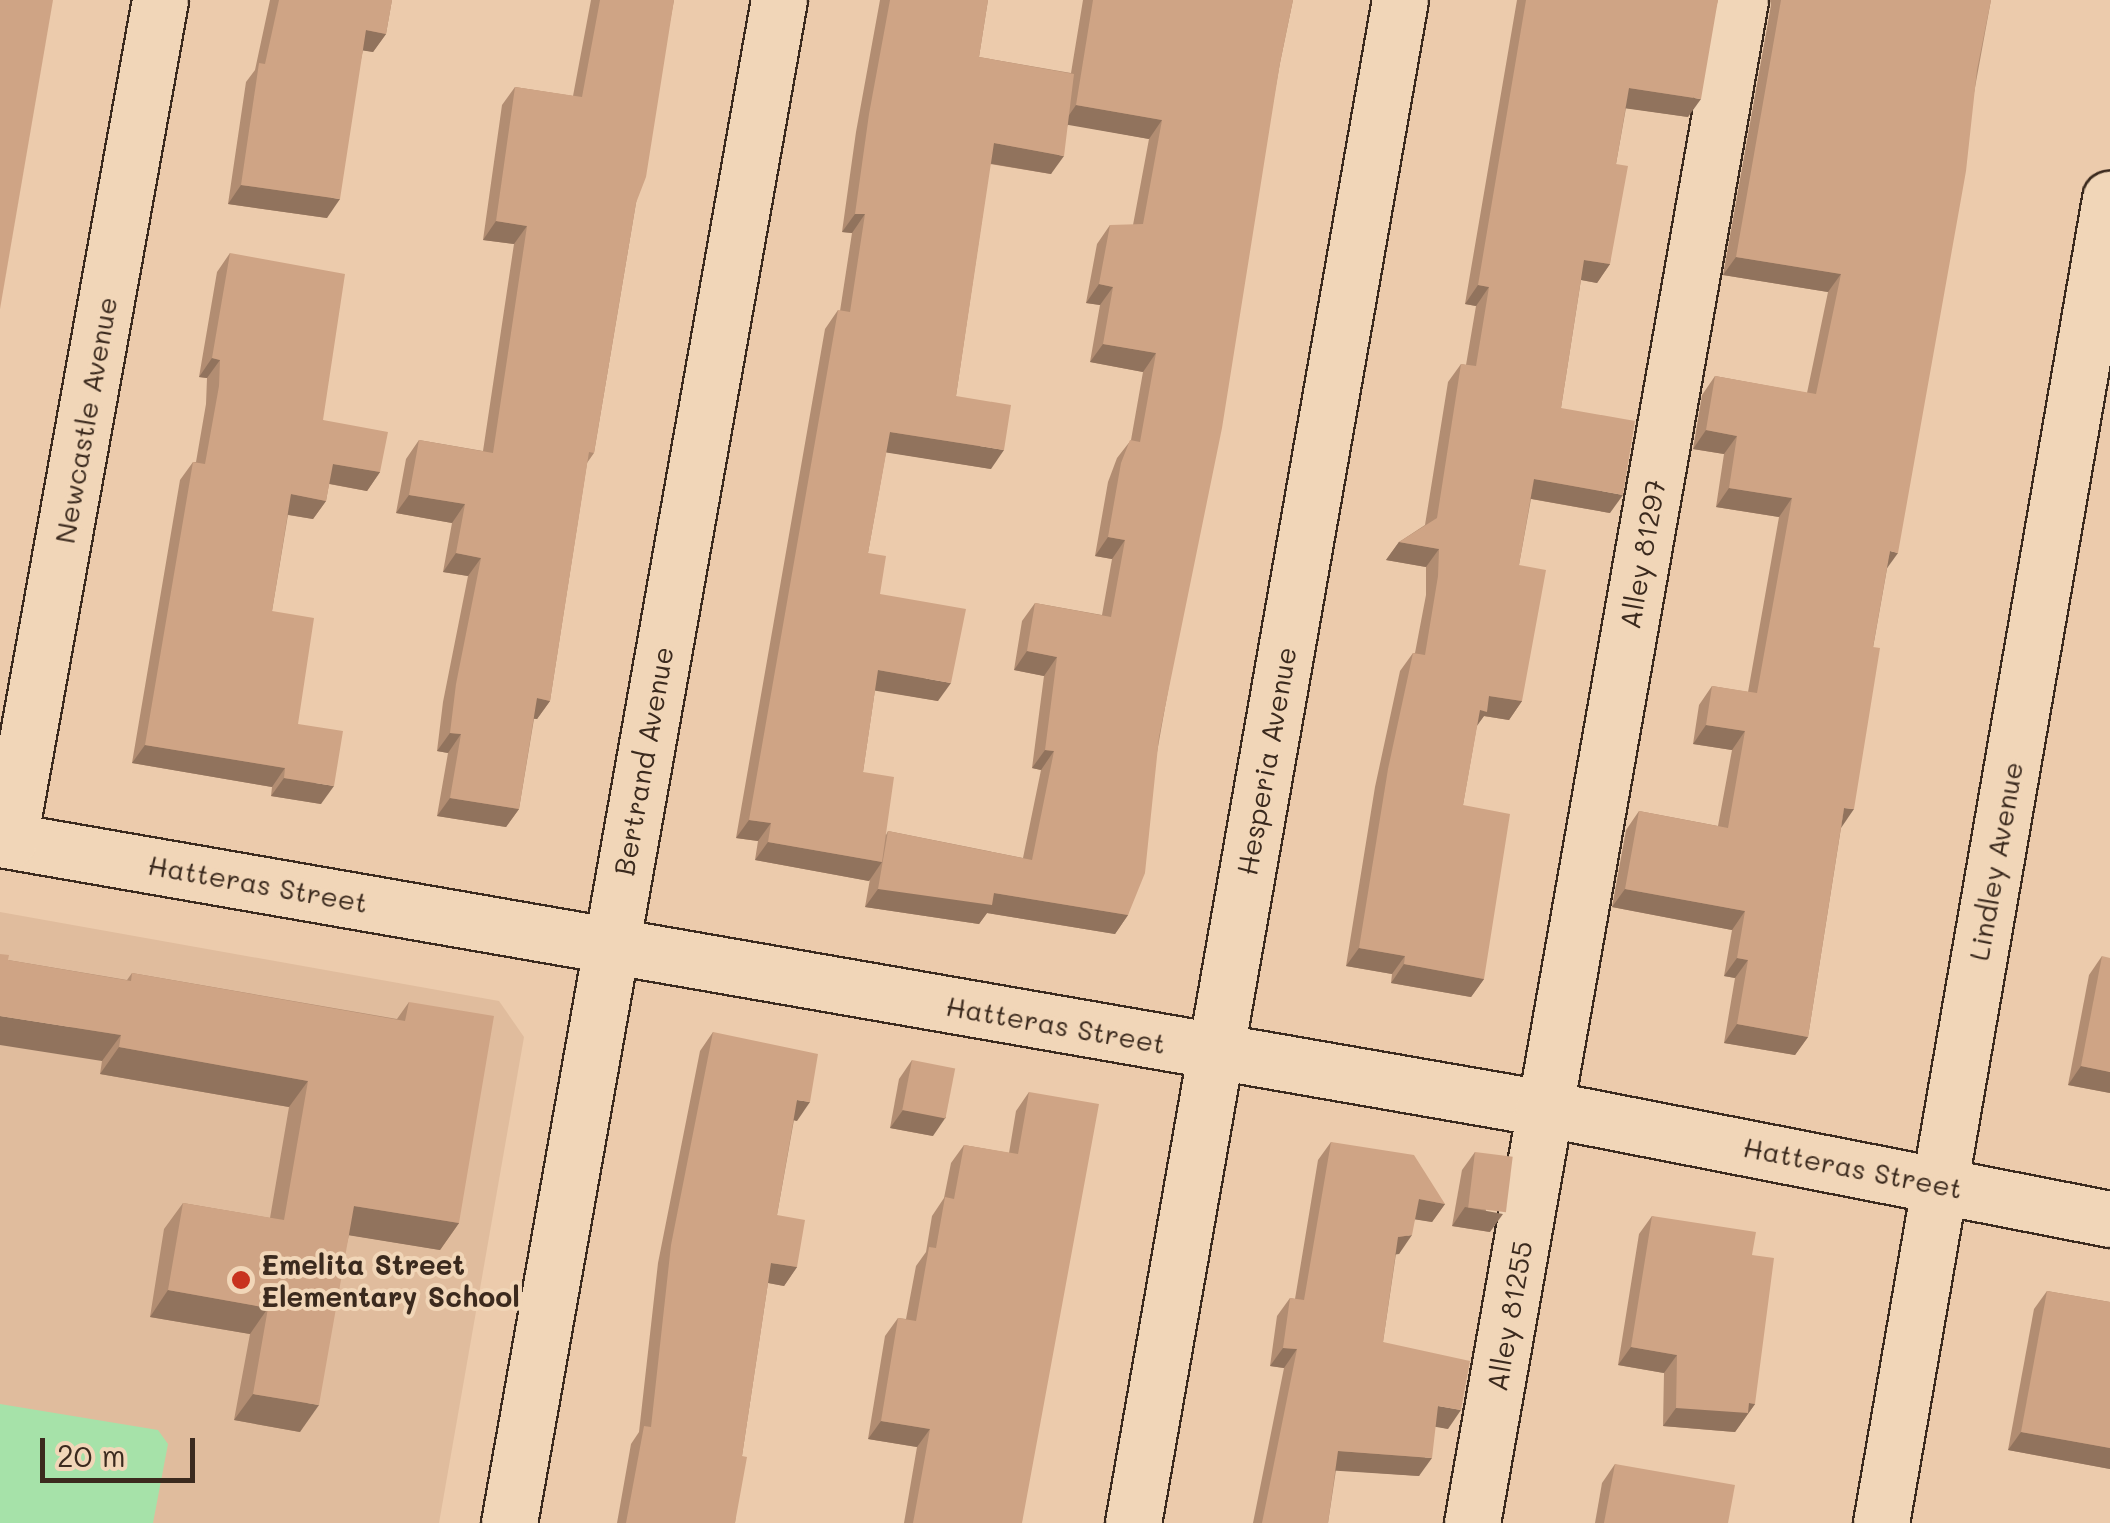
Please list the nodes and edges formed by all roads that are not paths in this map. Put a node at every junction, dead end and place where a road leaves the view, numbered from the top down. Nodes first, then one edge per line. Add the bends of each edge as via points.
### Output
1 (160, 0) edge
2 (780, 0) edge
3 (1400, 0) edge
4 (1740, 0) edge
5 (2110, 200) edge
6 (5, 840) edge
7 (612, 945) junction
8 (1215, 1052) junction
9 (1543, 1108) junction
10 (1940, 1184) junction
11 (2110, 1219) edge
12 (509, 1523) edge
13 (1134, 1523) edge
14 (1472, 1523) edge
15 (1880, 1523) edge

1 - 6 street, Newcastle Avenue
2 - 7 street, Bertrand Avenue
3 - 8 street, Hesperia Avenue
4 - 9 street, Alley 81297
5 - 10 street, Lindley Avenue
6 - 7 street, Hatteras Street
7 - 8 street, Hatteras Street
7 - 12 street, Bertrand Avenue
8 - 9 street, Hatteras Street
8 - 13 street, Hesperia Avenue
9 - 10 street, Hatteras Street
9 - 14 street, Alley 81255
10 - 11 street, Hatteras Street
10 - 15 street, Lindley Avenue

